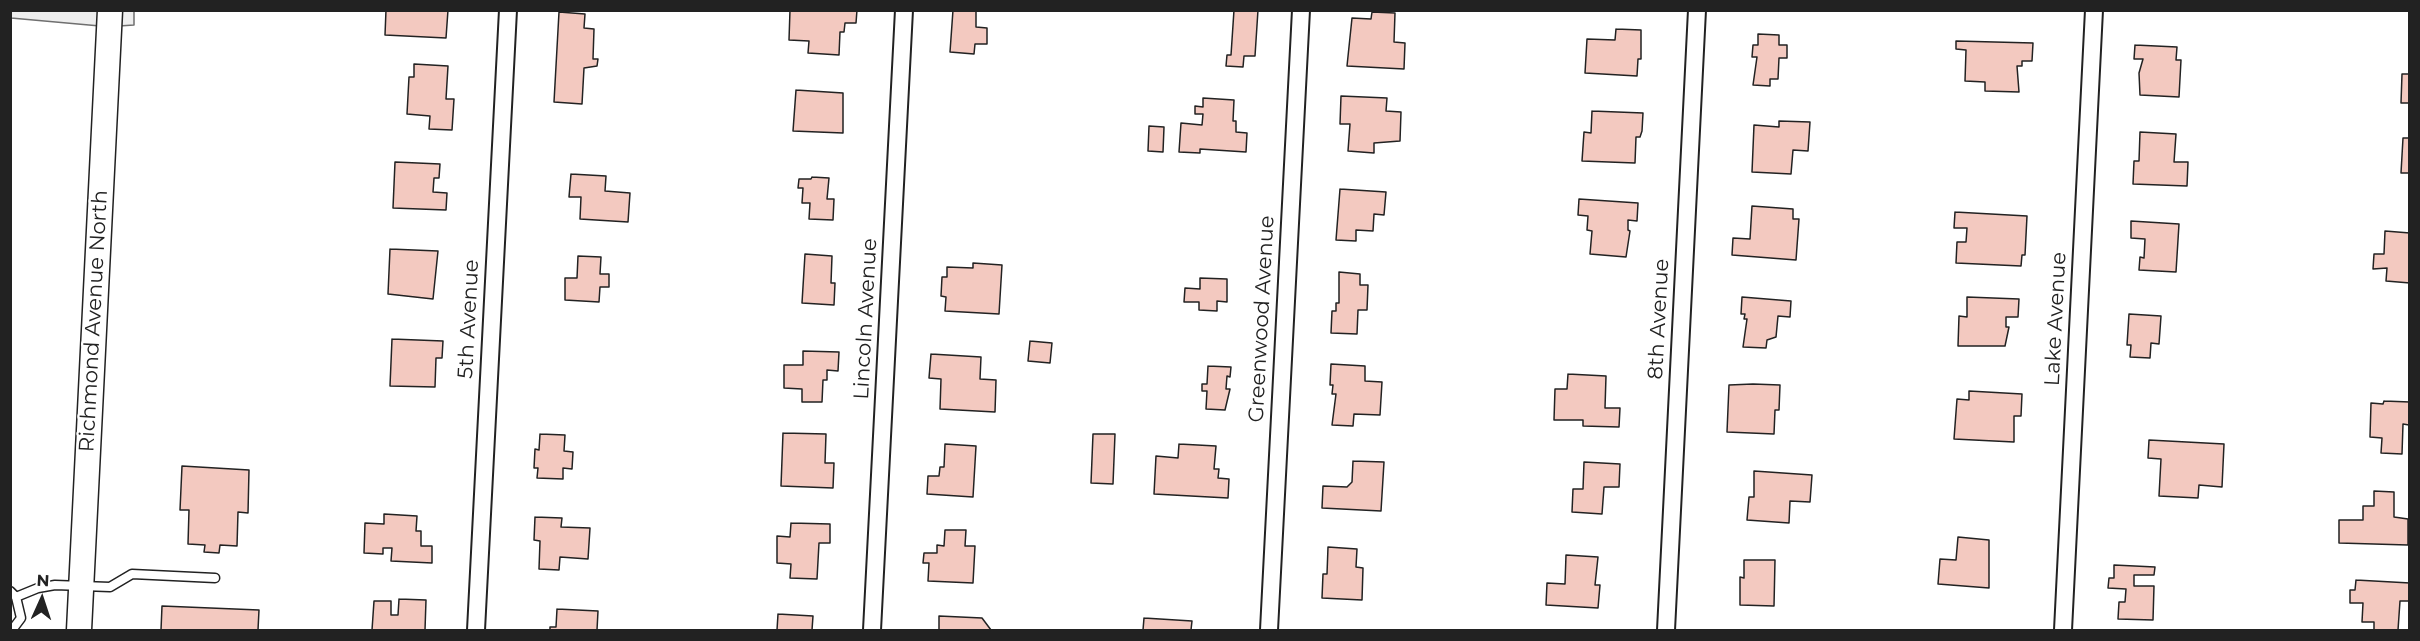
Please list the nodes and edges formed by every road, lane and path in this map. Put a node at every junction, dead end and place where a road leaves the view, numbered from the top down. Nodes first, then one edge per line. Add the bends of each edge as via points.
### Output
1 (110, 10) edge
2 (508, 10) edge
3 (904, 10) edge
4 (1301, 10) edge
5 (1697, 10) edge
6 (2094, 10) edge
7 (215, 578) dead end
8 (81, 587) junction
9 (14, 594) edge
10 (12, 630) edge
11 (79, 630) edge
12 (476, 630) edge
13 (872, 630) edge
14 (1269, 630) edge
15 (1666, 630) edge
16 (2063, 630) edge

1 - 8 street, Richmond Avenue North
2 - 12 street, 5th Avenue
3 - 13 street, Lincoln Avenue
4 - 14 street, Greenwood Avenue
5 - 15 street, 8th Avenue
6 - 16 street, Lake Avenue
7 - 8 lane via 132,574 110,587
8 - 9 lane via 55,585
8 - 11 street, Richmond Avenue North
9 - 10 lane via 21,618

